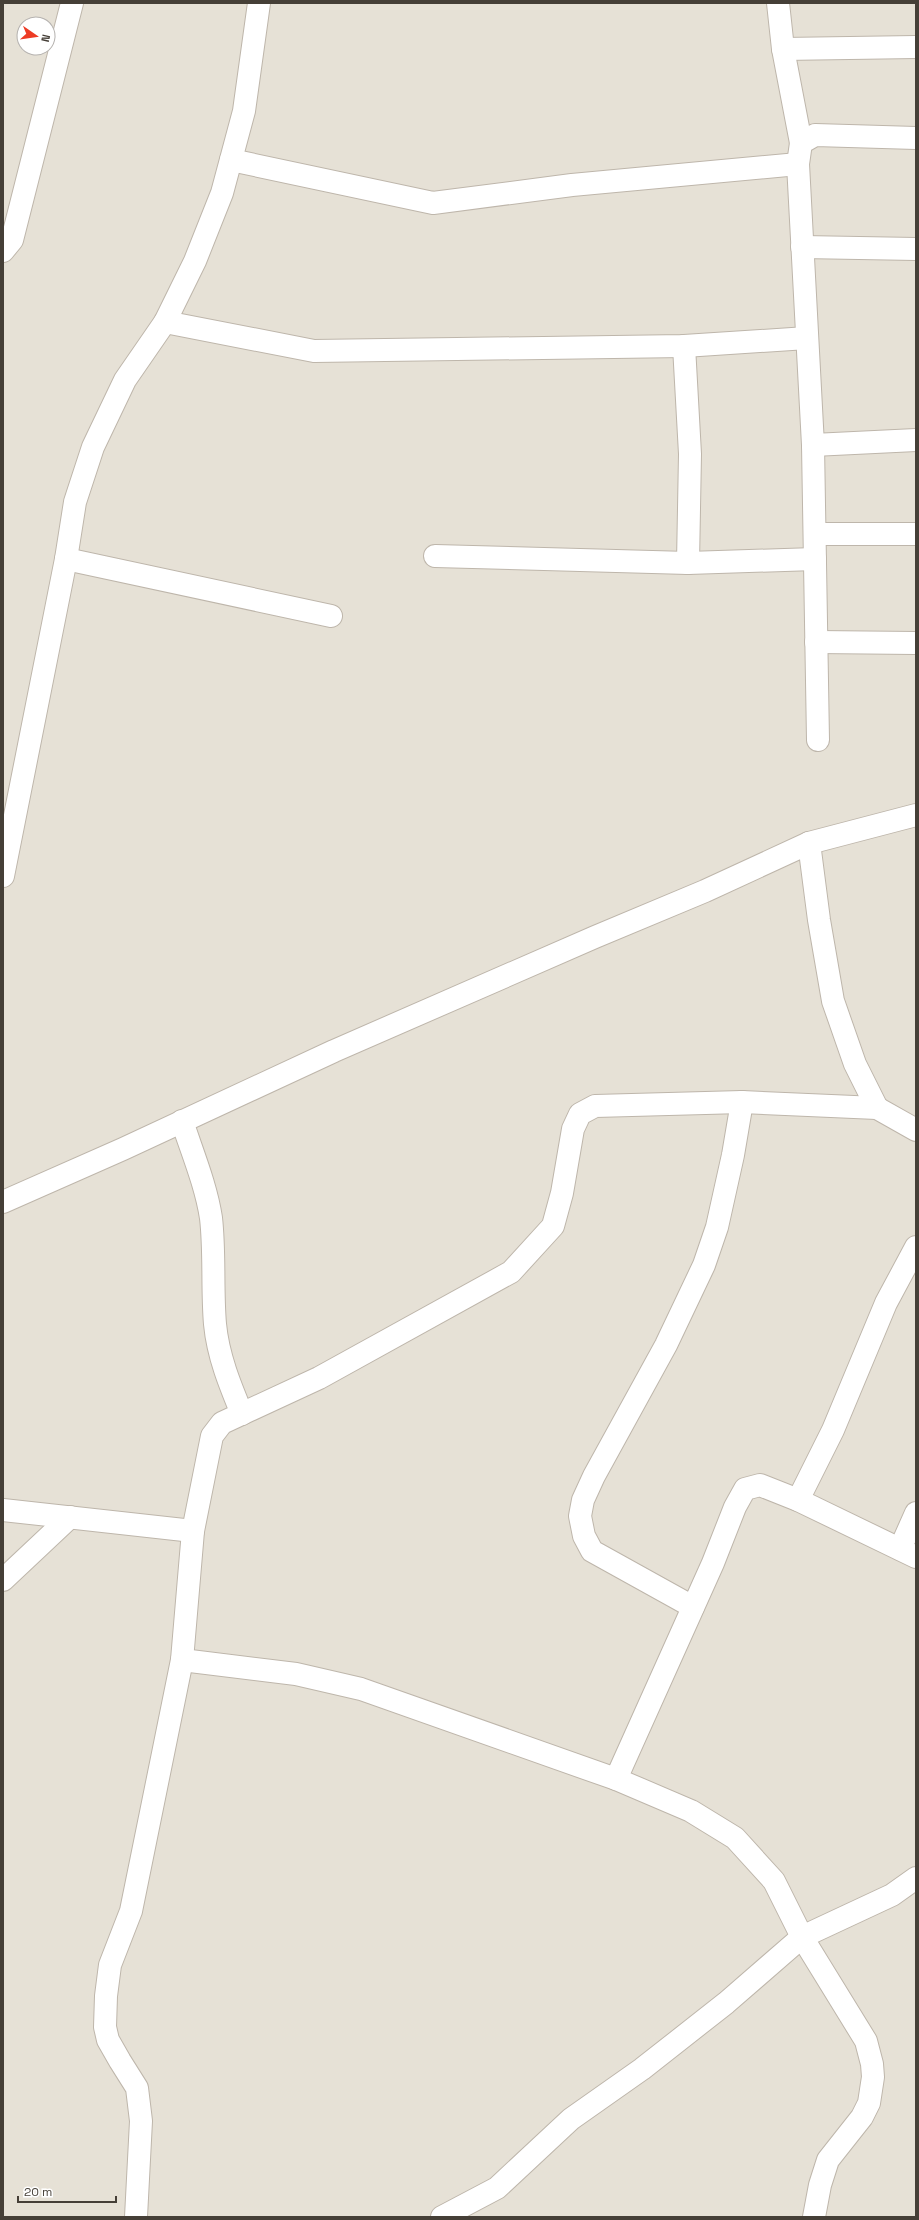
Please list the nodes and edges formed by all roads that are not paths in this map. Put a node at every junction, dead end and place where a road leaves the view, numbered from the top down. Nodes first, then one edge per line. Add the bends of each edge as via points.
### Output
1 (72, 3) edge
2 (259, 3) edge
3 (778, 3) edge
4 (916, 47) edge
5 (783, 49) junction
6 (916, 138) edge
7 (799, 154) junction
8 (231, 160) junction
9 (802, 247) junction
10 (916, 248) edge
11 (3, 252) edge
12 (165, 322) junction
13 (807, 338) junction
14 (684, 346) junction
15 (916, 440) edge
16 (813, 445) junction
17 (815, 534) junction
18 (916, 534) edge
19 (435, 556) dead end
20 (66, 559) junction
21 (815, 559) junction
22 (688, 562) junction
23 (331, 616) dead end
24 (816, 642) junction
25 (916, 643) edge
26 (818, 740) dead end
27 (916, 815) edge
28 (809, 843) junction
29 (3, 876) edge
30 (742, 1102) junction
31 (877, 1108) junction
32 (182, 1121) junction
33 (916, 1130) edge
34 (3, 1202) edge
35 (916, 1247) edge
36 (242, 1414) junction
37 (798, 1500) junction
38 (3, 1510) edge
39 (916, 1513) edge
40 (70, 1517) junction
41 (193, 1530) junction
42 (908, 1553) edge
43 (3, 1580) edge
44 (693, 1607) junction
45 (182, 1660) junction
46 (616, 1779) junction
47 (916, 1878) edge
48 (802, 1937) junction
49 (136, 2217) edge
50 (442, 2217) edge
51 (814, 2217) edge

1 - 11 street via 12,240
2 - 8 street via 244,111
3 - 5 street
4 - 5 street
5 - 7 street
6 - 7 street via 815,135
7 - 8 street via 433,203
7 - 9 street
8 - 12 street via 222,193 195,261
9 - 10 street
9 - 13 street
12 - 14 street via 314,351
12 - 20 street via 125,380 93,447 75,502
13 - 14 street
13 - 16 street
14 - 22 street via 690,454
15 - 16 street
16 - 17 street
17 - 18 street
17 - 21 street
19 - 22 street
20 - 23 street
20 - 29 street
21 - 22 street
21 - 24 street
24 - 25 street
24 - 26 street
27 - 28 street
28 - 31 street via 833,1001 855,1064
28 - 32 street via 705,891 595,936 334,1051
30 - 31 street
30 - 36 street via 617,1104 595,1106 580,1114 573,1129 562,1193 553,1226 511,1272 318,1378
30 - 44 street via 734,1155 718,1227 704,1265 666,1345 594,1476 583,1500 580,1516 584,1536 592,1551
31 - 33 street
32 - 34 street
32 - 36 street via 211,1216 215,1325 226,1376
35 - 37 street via 886,1303 833,1430
36 - 41 street via 222,1423 212,1436
37 - 42 street
37 - 44 street via 760,1485 745,1490 735,1507
38 - 40 street
39 - 42 street
40 - 41 street
40 - 43 street
41 - 45 street
44 - 46 street
45 - 46 street via 296,1674 361,1689
45 - 49 street via 131,1912 110,1965 106,1996 105,2027 108,2040 138,2088 141,2121
46 - 48 street via 691,1811 734,1838 774,1881
47 - 48 street via 892,1895
48 - 50 street via 714,2013 642,2069 571,2118 497,2188
48 - 51 street via 866,2041 873,2077 869,2103 862,2117 828,2160

